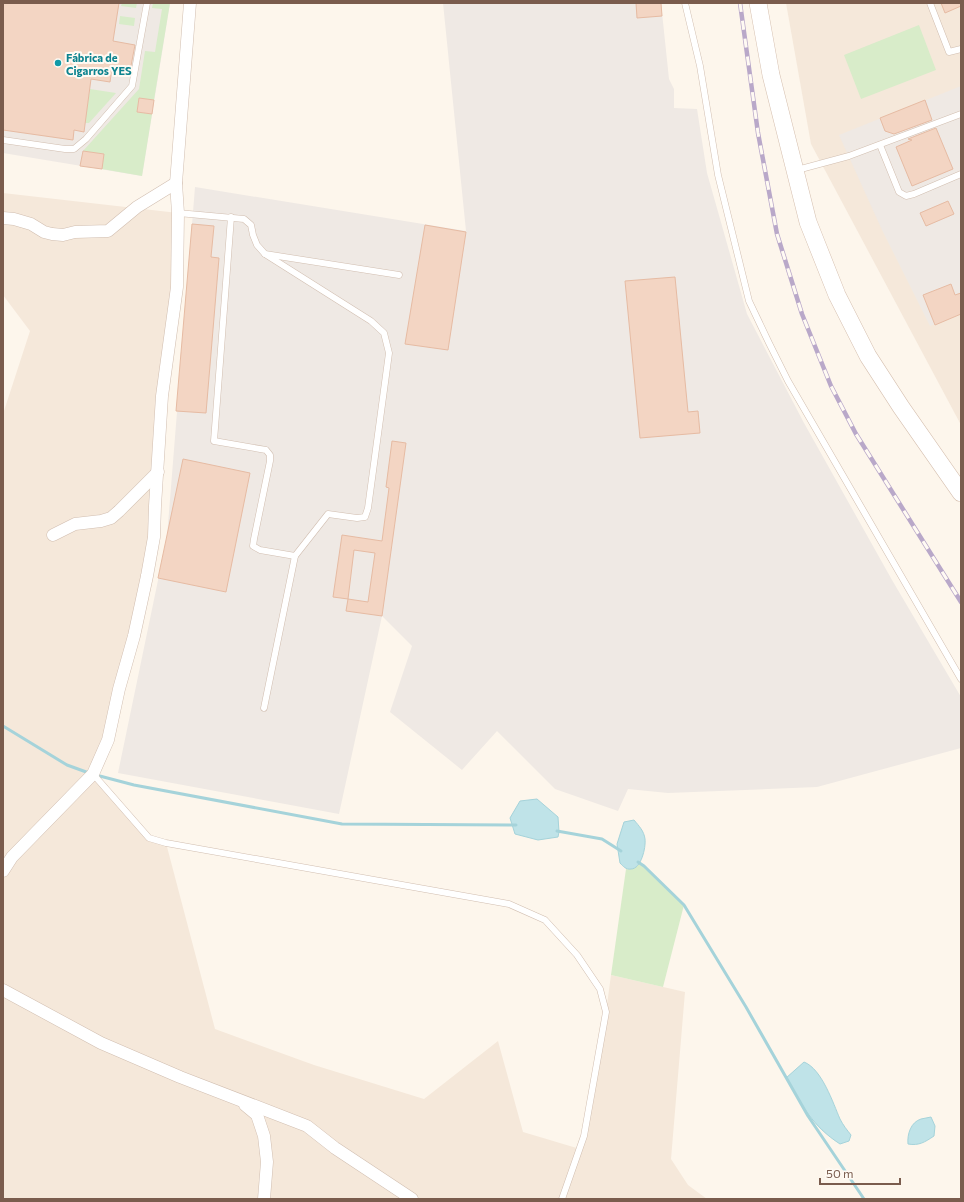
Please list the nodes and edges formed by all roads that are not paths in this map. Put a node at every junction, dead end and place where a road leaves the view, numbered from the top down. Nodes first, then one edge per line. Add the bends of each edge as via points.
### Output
1 (147, 3) edge
2 (190, 3) edge
3 (684, 3) edge
4 (758, 3) edge
5 (930, 3) edge
6 (961, 49) edge
7 (961, 114) edge
8 (3, 140) edge
9 (880, 145) junction
10 (795, 171) junction
11 (961, 174) edge
12 (176, 183) junction
13 (178, 213) junction
14 (231, 217) junction
15 (3, 218) edge
16 (265, 254) junction
17 (399, 275) dead end
18 (158, 472) junction
19 (961, 493) edge
20 (53, 535) dead end
21 (294, 556) junction
22 (961, 679) edge
23 (264, 708) dead end
24 (93, 774) junction
25 (3, 871) edge
26 (3, 990) edge
27 (234, 1097) junction
28 (264, 1199) edge
29 (412, 1199) edge
30 (562, 1199) edge

1 - 8 lane via 132,86 86,139 74,149
2 - 12 street
3 - 22 lane via 700,66 718,175 749,301 788,381
4 - 10 street via 771,75
5 - 6 lane via 949,52
7 - 9 lane
9 - 10 lane
9 - 11 lane via 899,192 906,196
10 - 19 street via 808,222 837,294 868,356
12 - 13 street
12 - 15 street via 137,207 108,231 52,234 31,224
13 - 14 lane
13 - 18 street via 177,287 162,396
14 - 16 lane via 244,219 251,225 257,245
14 - 21 lane via 214,441 266,450 270,455 253,546 260,550
16 - 17 lane
16 - 21 lane via 371,320 384,333 389,353 365,517 328,514
18 - 20 street via 111,518 75,524
18 - 24 street via 154,537 137,621 108,740
21 - 23 lane
24 - 25 street via 12,857
24 - 30 lane via 149,838 509,904 544,920 577,955 600,989 606,1012 584,1136
26 - 27 street via 101,1043
27 - 28 street via 257,1115 264,1136 267,1162
27 - 29 street via 307,1126 335,1148

